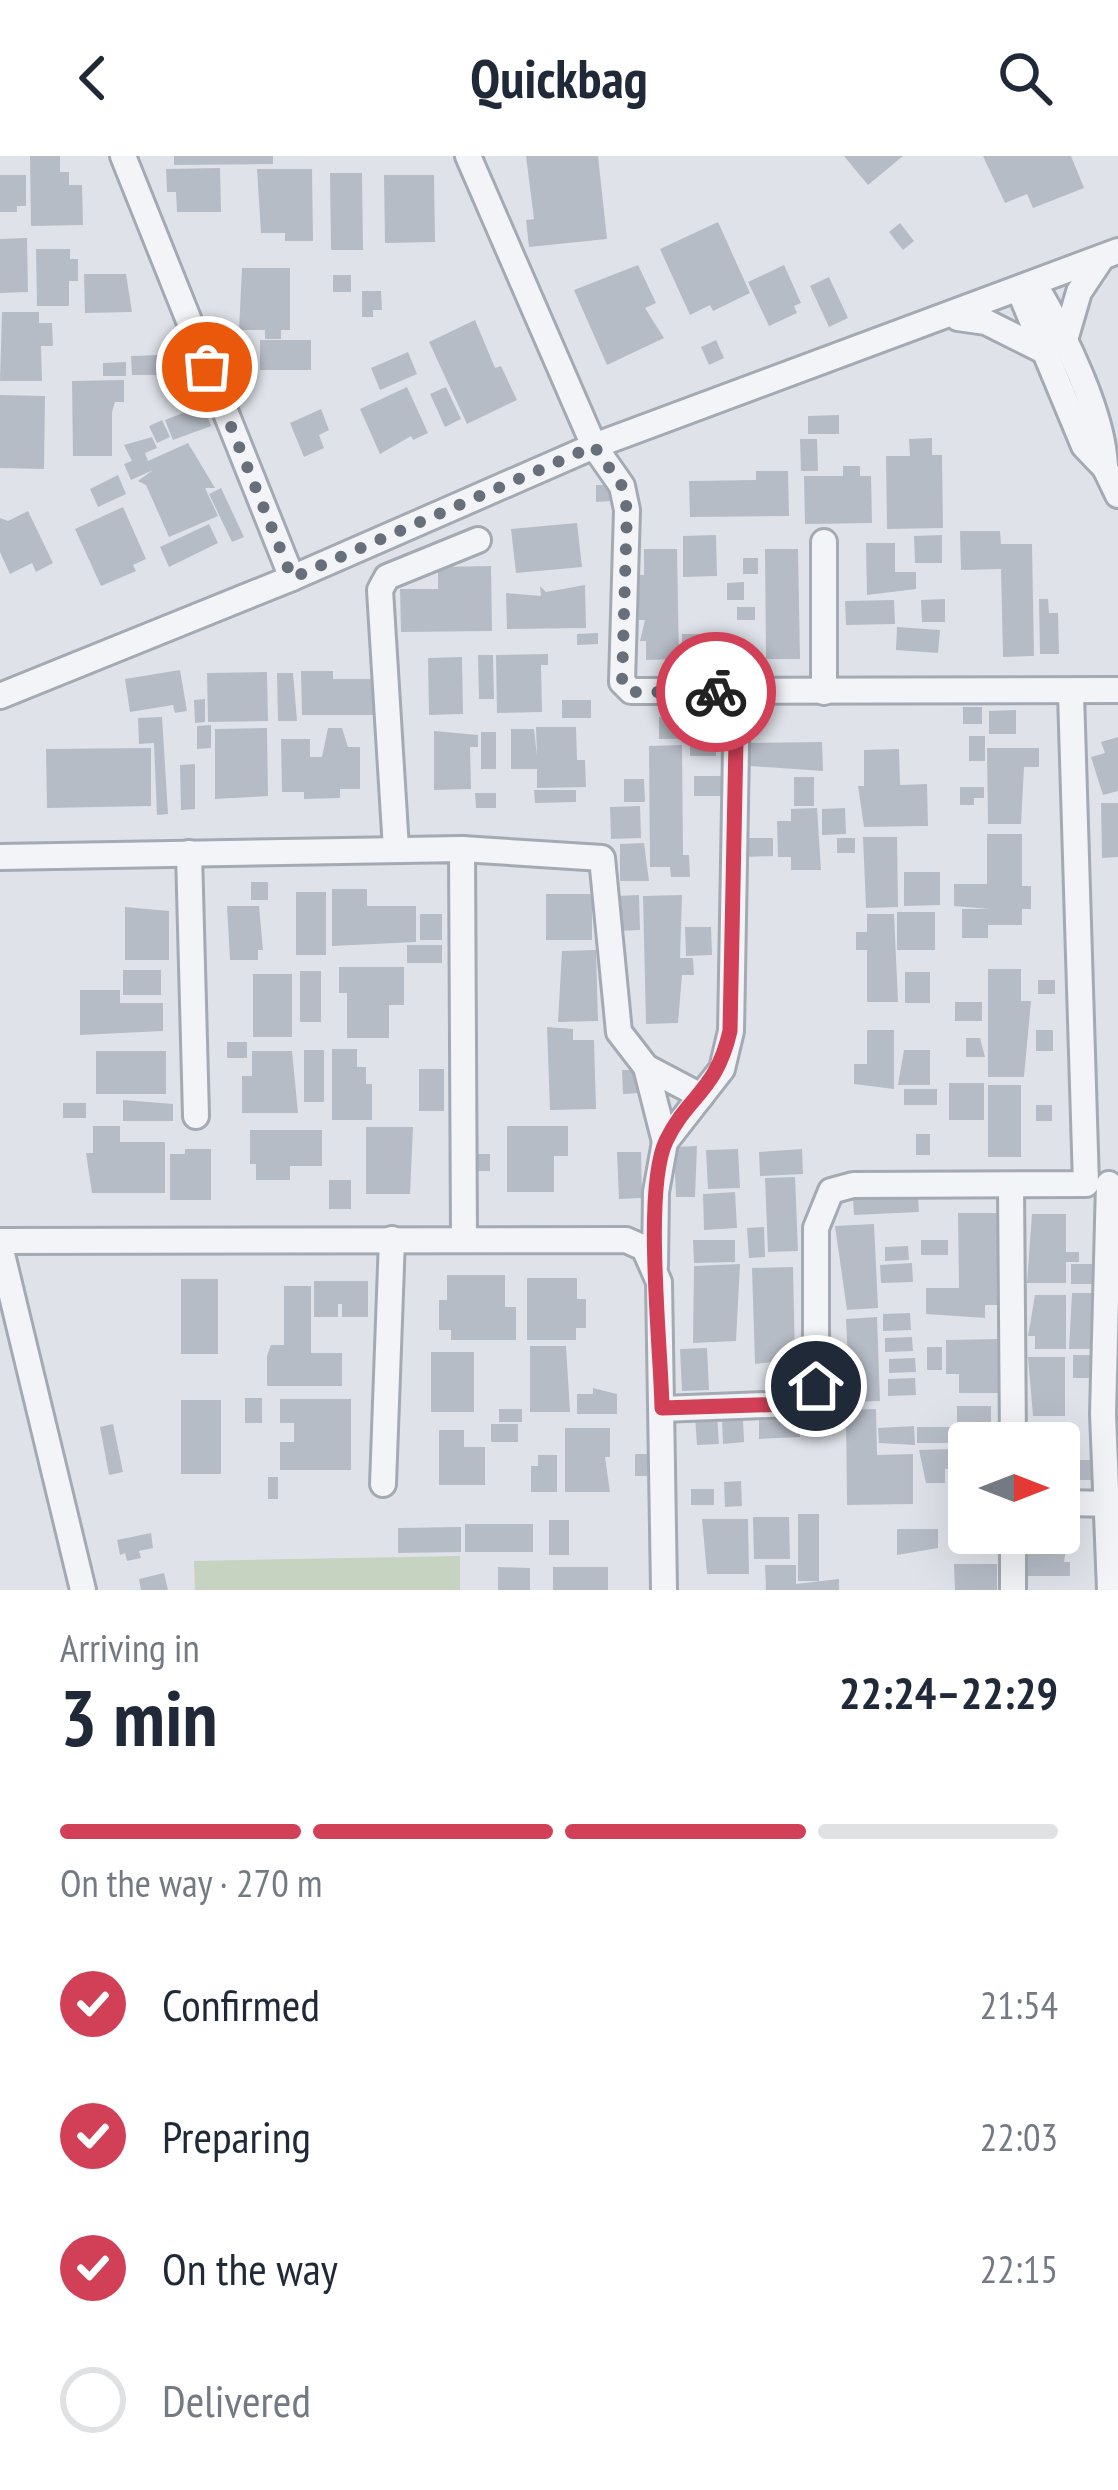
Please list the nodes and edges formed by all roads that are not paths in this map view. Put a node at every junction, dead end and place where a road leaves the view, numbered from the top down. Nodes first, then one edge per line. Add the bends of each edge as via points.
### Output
1 (123, 156) edge
2 (468, 156) edge
3 (1110, 255) edge
4 (1028, 288) junction
5 (950, 317) junction
6 (1052, 345) junction
7 (594, 446) junction
8 (1118, 495) edge
9 (478, 540) dead end
10 (824, 542) dead end
11 (292, 578) junction
12 (1118, 690) edge
13 (737, 692) junction
14 (824, 692) junction
15 (1071, 694) junction
16 (0, 696) edge
17 (396, 849) junction
18 (462, 849) junction
19 (189, 853) junction
20 (0, 857) edge
21 (646, 1067) junction
22 (701, 1096) junction
23 (196, 1116) dead end
24 (665, 1142) junction
25 (1104, 1184) edge
26 (1011, 1186) junction
27 (392, 1239) junction
28 (464, 1239) junction
29 (0, 1244) edge
30 (655, 1266) junction
31 (662, 1408) junction
32 (1013, 1422) edge
33 (383, 1484) dead end
34 (1080, 1503) edge
35 (1114, 1504) edge
36 (1013, 1554) edge
37 (83, 1590) edge
38 (664, 1590) edge
39 (1013, 1590) edge
40 (1111, 1590) edge

1 - 11 street
2 - 7 street
3 - 4 street
3 - 6 street via 1079,292
4 - 5 street
4 - 6 street
5 - 6 street
5 - 7 street
6 - 8 street via 1104,446
7 - 11 street
7 - 13 street via 622,486 627,510 622,682 631,692
9 - 17 street via 387,577 380,590
10 - 14 street
11 - 16 street
12 - 15 street
13 - 14 street
13 - 22 street via 730,1031 722,1069
14 - 15 street
15 - 25 street
17 - 18 street
17 - 19 street
18 - 21 street via 602,858 620,1032
18 - 28 street
19 - 20 street
19 - 23 street
21 - 22 street
21 - 24 street
22 - 24 street
24 - 30 street
25 - 26 street
25 - 35 street via 1103,1414
26 - 31 street via 831,1190 816,1228 812,1397
26 - 32 street
27 - 28 street
27 - 29 street
27 - 33 street
28 - 30 street via 626,1240 644,1248
29 - 37 street
30 - 31 street
31 - 38 street
34 - 35 street
35 - 40 street
36 - 39 street

